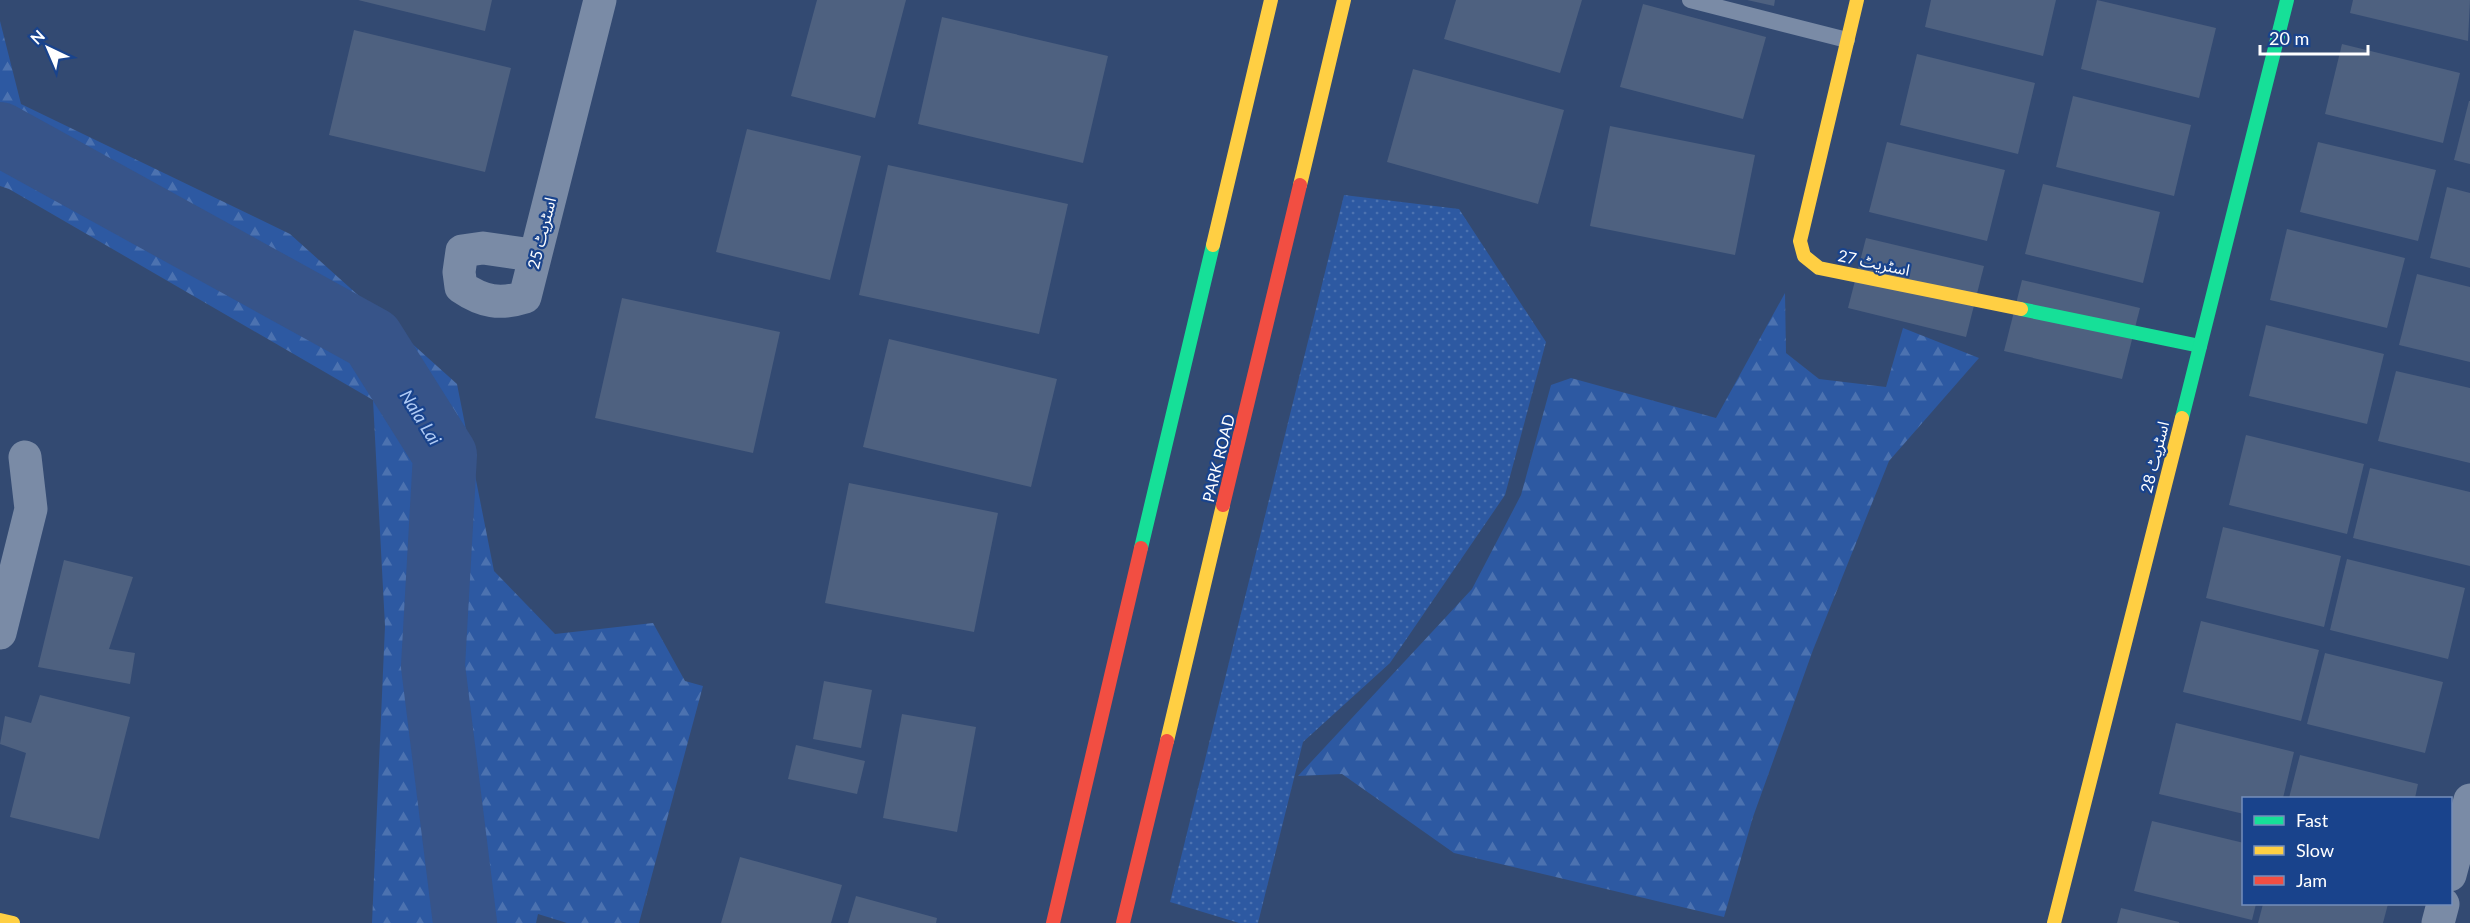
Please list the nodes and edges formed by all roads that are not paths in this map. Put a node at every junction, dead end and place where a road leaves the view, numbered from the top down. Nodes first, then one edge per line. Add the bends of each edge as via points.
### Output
1 (600, 0) edge
2 (1271, 0) edge
3 (1344, 0) edge
4 (1690, 0) edge
5 (1857, 0) edge
6 (2287, 0) edge
7 (1847, 40) junction
8 (532, 255) dead end
9 (2199, 346) junction
10 (25, 457) dead end
11 (0, 633) edge
12 (2470, 800) edge
13 (2452, 871) edge
14 (2442, 905) edge
15 (0, 920) edge
16 (13, 923) edge
17 (1053, 923) edge
18 (1123, 923) edge
19 (2054, 923) edge
20 (2438, 923) edge

1 - 8 street, اسٹریٹ 25 via 525,297 507,303 479,300 461,287 462,251 483,248
2 - 17 street
3 - 18 street, PARK ROAD
4 - 7 lane
5 - 7 street, اسٹریٹ 27
6 - 9 street, اسٹریٹ 28
7 - 9 street, اسٹریٹ 27 via 1800,241 1804,256 1819,268
9 - 19 street, اسٹریٹ 28
10 - 11 street via 31,509
12 - 13 street
14 - 20 street
15 - 16 street

